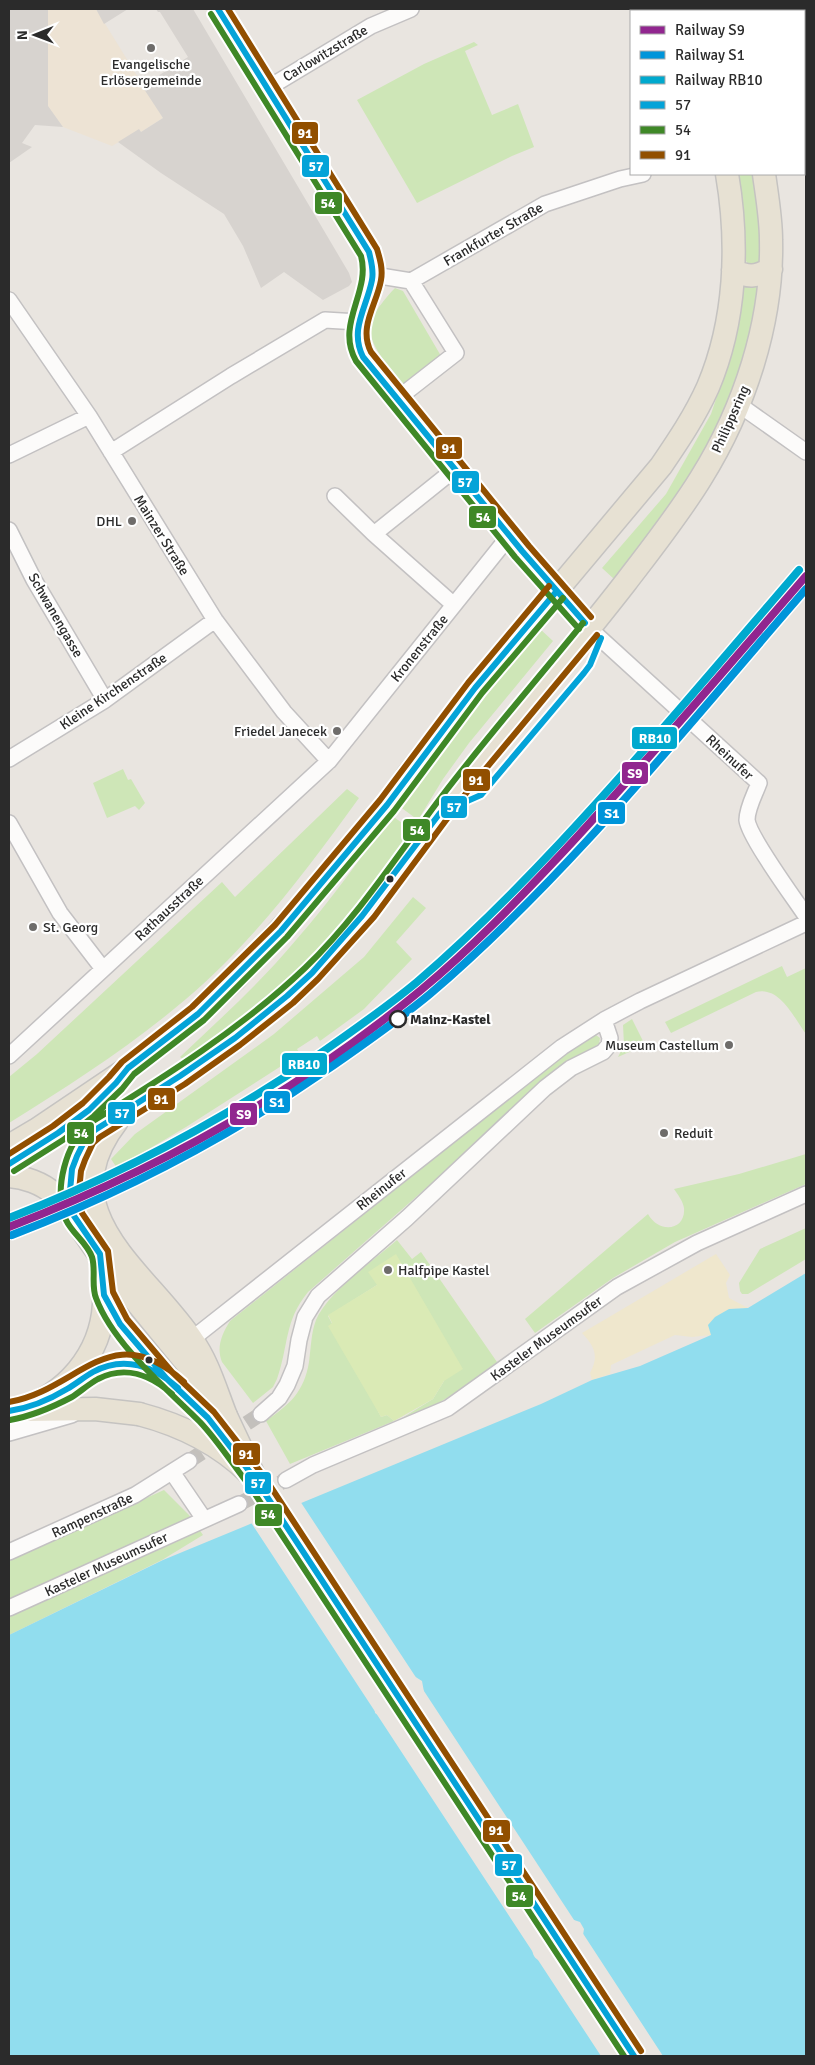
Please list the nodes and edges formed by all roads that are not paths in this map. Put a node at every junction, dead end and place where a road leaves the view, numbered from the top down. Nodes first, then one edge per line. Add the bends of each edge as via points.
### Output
1 (218, 9) edge
2 (411, 9) edge
3 (268, 88) junction
4 (637, 175) edge
5 (727, 175) edge
6 (764, 175) edge
7 (771, 269) junction
8 (733, 270) junction
9 (374, 275) junction
10 (411, 281) junction
11 (9, 300) edge
12 (358, 322) junction
13 (397, 399) junction
14 (738, 404) junction
15 (89, 416) junction
16 (111, 452) junction
17 (806, 452) edge
18 (9, 455) edge
19 (455, 469) junction
20 (335, 496) dead end
21 (9, 530) edge
22 (374, 534) junction
23 (510, 535) junction
24 (556, 592) junction
25 (454, 605) junction
26 (215, 620) junction
27 (590, 629) junction
28 (105, 700) junction
29 (9, 759) edge
30 (329, 761) junction
31 (9, 823) edge
32 (806, 916) edge
33 (806, 924) edge
34 (103, 969) junction
35 (604, 1020) junction
36 (9, 1056) edge
37 (128, 1068) junction
38 (128, 1110) junction
39 (9, 1146) edge
40 (9, 1164) edge
41 (9, 1176) edge
42 (63, 1194) junction
43 (806, 1194) edge
44 (110, 1264) junction
45 (194, 1354) junction
46 (261, 1414) tunnel mouth
47 (12, 1417) edge
48 (189, 1461) tunnel mouth
49 (172, 1472) junction
50 (256, 1480) junction
51 (286, 1480) tunnel mouth
52 (239, 1504) tunnel mouth
53 (204, 1519) junction
54 (9, 1552) edge
55 (9, 1608) edge
56 (634, 2056) edge

1 - 3 street
2 - 3 street, Carlowitzstraße via 371,26
3 - 9 street via 369,252
4 - 10 street, Frankfurter Straße via 545,204
5 - 8 main road via 732,210
6 - 7 main road, Philippsring via 770,217
7 - 8 main road via 759,275 745,276
7 - 14 main road, Philippsring via 759,341
8 - 24 main road via 718,361 686,429 661,466
9 - 10 street
9 - 12 street
10 - 13 street via 456,353
11 - 15 street, Mainzer Straße
12 - 13 street via 356,337 360,351
12 - 16 street via 325,320
13 - 19 street
14 - 17 street
14 - 27 main road, Philippsring via 702,478
15 - 16 street, Mainzer Straße
15 - 18 street
16 - 26 street, Mainzer Straße
19 - 22 street
19 - 23 street
20 - 22 street
21 - 28 street, Schwanengasse via 34,580
22 - 25 street
23 - 24 street
23 - 25 street, Kronenstraße
24 - 27 street
24 - 37 main road via 469,696 387,806 304,904 234,980
25 - 30 street, Kronenstraße
26 - 28 street, Kleine Kirchenstraße
26 - 30 street, Mainzer Straße via 284,712
27 - 32 street, Rheinufer via 758,783 747,821
27 - 38 main road, Philippsring via 478,762 350,933 277,1005 230,1042
28 - 29 street, Kleine Kirchenstraße
30 - 34 street, Rathausstraße
31 - 34 street via 60,913
33 - 35 street, Rheinufer
34 - 36 street, Rathausstraße
35 - 45 street, Rheinufer via 562,1047
35 - 46 street via 610,1038 603,1052 571,1068 545,1088 318,1296 305,1318 295,1366 287,1385 279,1398
37 - 39 main road
37 - 40 main road via 84,1113
38 - 42 main road via 86,1138
38 - 44 main road via 102,1144 91,1182 96,1213 108,1235
41 - 42 main road via 29,1180
42 - 44 main road via 74,1216
43 - 51 street, Kasteler Museumsufer via 697,1243 617,1287 448,1408 313,1465
44 - 45 main road
44 - 45 main road via 156,1325
44 - 47 main road via 95,1343 80,1370 58,1391
45 - 50 main road, bridge
47 - 50 main road, bridge via 80,1409 139,1414 202,1438
48 - 49 street
49 - 53 street
49 - 54 street, Rampenstraße via 122,1502
50 - 56 main road, bridge
52 - 53 street, Kasteler Museumsufer
53 - 55 street, Kasteler Museumsufer

